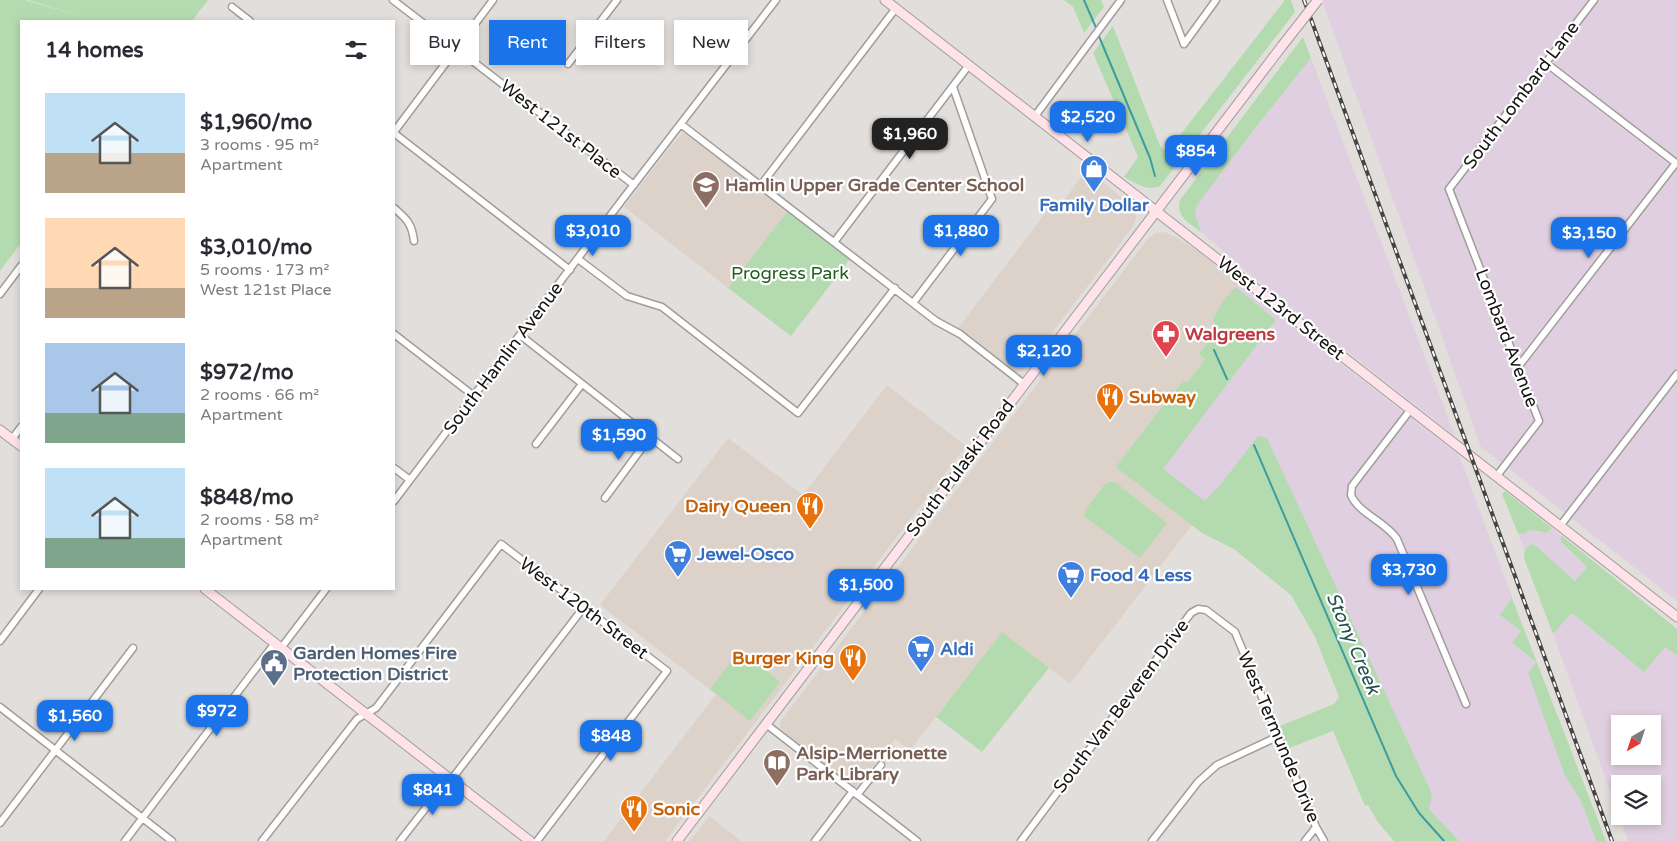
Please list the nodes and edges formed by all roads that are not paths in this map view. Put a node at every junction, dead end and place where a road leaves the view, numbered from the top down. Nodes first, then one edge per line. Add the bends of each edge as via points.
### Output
1 (393, 0) edge
2 (493, 0) edge
3 (617, 0) edge
4 (776, 0) edge
5 (885, 0) edge
6 (1121, 0) edge
7 (1167, 0) edge
8 (1216, 0) edge
9 (1318, 0) edge
10 (1594, 0) edge
11 (232, 7) dead end
12 (896, 8) junction
13 (249, 20) edge
14 (420, 20) edge
15 (478, 20) edge
16 (1546, 63) junction
17 (568, 64) dead end
18 (444, 65) edge
19 (479, 65) edge
20 (969, 65) junction
21 (953, 87) junction
22 (1035, 116) junction
23 (682, 124) junction
24 (395, 131) edge
25 (395, 133) edge
26 (634, 185) junction
27 (762, 186) junction
28 (1449, 189) joint
29 (395, 209) edge
30 (1156, 210) junction
31 (414, 241) dead end
32 (835, 242) junction
33 (578, 259) junction
34 (20, 267) edge
35 (570, 270) junction
36 (895, 288) junction
37 (0, 294) edge
38 (913, 303) junction
39 (395, 335) edge
40 (520, 335) junction
41 (1518, 367) junction
42 (1677, 374) edge
43 (582, 384) junction
44 (1024, 384) junction
45 (474, 396) junction
46 (1411, 409) junction
47 (20, 428) edge
48 (0, 430) edge
49 (650, 437) junction
50 (12, 439) junction
51 (536, 444) dead end
52 (20, 445) edge
53 (678, 459) dead end
54 (395, 469) edge
55 (1496, 477) junction
56 (410, 480) junction
57 (605, 498) dead end
58 (395, 500) edge
59 (1560, 526) junction
60 (38, 590) edge
61 (206, 590) edge
62 (325, 590) edge
63 (584, 607) junction
64 (1677, 617) edge
65 (1235, 632) joint
66 (0, 640) edge
67 (278, 645) junction
68 (133, 648) dead end
69 (1466, 704) dead end
70 (0, 707) edge
71 (366, 714) junction
72 (766, 724) junction
73 (1279, 736) junction
74 (56, 750) junction
75 (880, 765) dead end
76 (450, 779) junction
77 (855, 793) junction
78 (142, 818) junction
79 (0, 823) edge
80 (1316, 827) junction
81 (125, 841) edge
82 (172, 841) edge
83 (262, 841) edge
84 (400, 841) edge
85 (530, 841) edge
86 (537, 841) edge
87 (677, 841) edge
88 (815, 841) edge
89 (917, 841) edge
90 (1021, 841) edge
91 (1152, 841) edge
92 (1305, 841) edge
93 (1324, 841) edge

1 - 14 street, West 121st Place
2 - 15 street
3 - 17 street
4 - 23 street, South Hamlin Avenue
5 - 12 street, West 123rd Street
6 - 22 street
7 - 8 street via 1184,44
9 - 30 street, South Pulaski Road, bridge
10 - 16 street, South Lombard Lane
11 - 13 street
12 - 20 street, West 123rd Street
12 - 27 street
16 - 28 street, South Lombard Lane
16 - 41 street via 1676,163
18 - 24 street
19 - 26 street, West 121st Place
20 - 21 street
20 - 22 street, West 123rd Street
21 - 32 street
21 - 38 street via 992,199
22 - 30 street, West 123rd Street
23 - 26 street, South Hamlin Avenue
23 - 27 street
25 - 35 street
26 - 33 street, South Hamlin Avenue
27 - 32 street
28 - 41 street, Lombard Avenue
29 - 31 street via 412,228
30 - 44 street, South Pulaski Road
30 - 46 street, West 123rd Street
32 - 36 street
33 - 35 street, South Hamlin Avenue
33 - 36 street via 627,296 662,307 798,413
34 - 37 street
35 - 40 street, South Hamlin Avenue
36 - 38 street
38 - 44 street via 960,334
39 - 45 street
40 - 43 street
40 - 45 street, South Hamlin Avenue
41 - 55 street, Lombard Avenue via 1539,421
42 - 59 street
43 - 49 street
43 - 51 street
44 - 72 street, South Pulaski Road
45 - 56 street, South Hamlin Avenue
46 - 55 street, West 123rd Street
46 - 69 street via 1352,486 1351,495 1396,539
47 - 50 street
48 - 50 street
49 - 53 street
49 - 57 street
50 - 52 street
54 - 56 street
55 - 59 street, West 123rd Street
56 - 58 street, South Hamlin Avenue
59 - 64 street, West 123rd Street
60 - 66 street
61 - 67 street
62 - 67 street
63 - 71 street, West 120th Street via 501,544 376,708
63 - 76 street
63 - 86 street, West 120th Street via 667,671
65 - 73 street, West Termunde Drive
65 - 90 street, South Van Beveren Drive via 1206,610 1198,609 1191,613
67 - 71 street
67 - 78 street
68 - 74 street
70 - 74 street
71 - 76 street
71 - 83 street via 356,719
72 - 77 street
72 - 87 street, South Pulaski Road
73 - 80 street, West Termunde Drive
73 - 91 street via 1217,765 1198,782
74 - 78 street
74 - 79 street
75 - 77 street
76 - 84 street
76 - 85 street
77 - 88 street
77 - 89 street
78 - 81 street
78 - 82 street
80 - 92 street
80 - 93 street, West Termunde Drive

